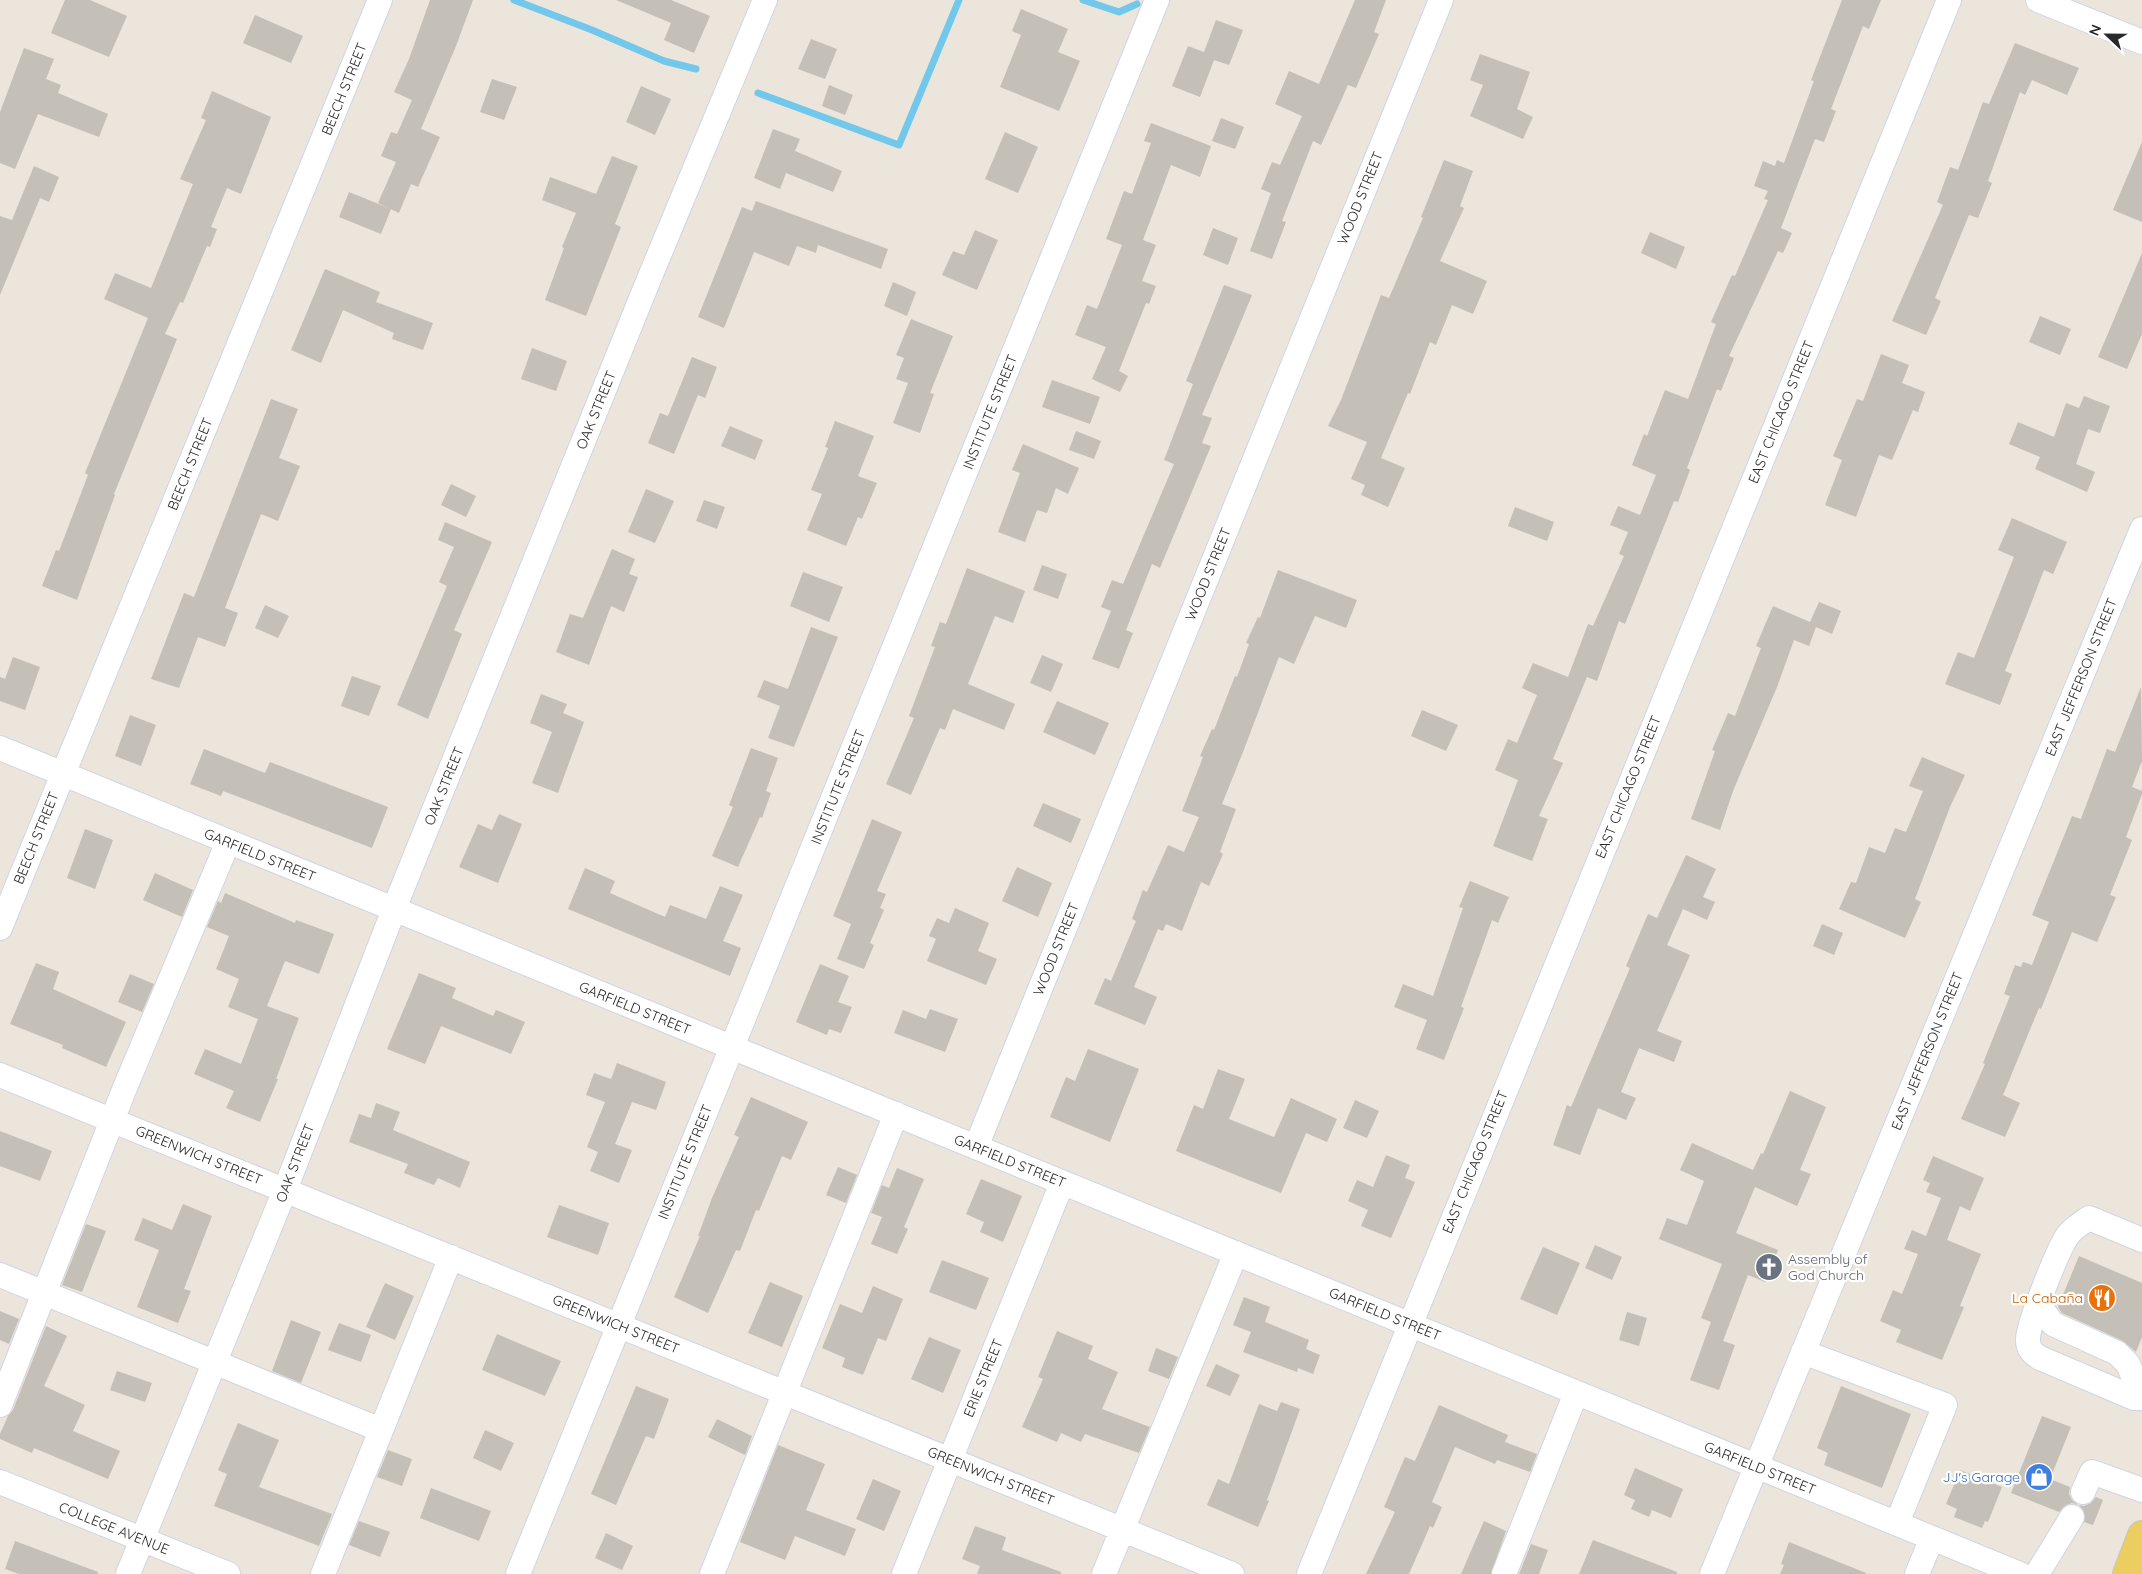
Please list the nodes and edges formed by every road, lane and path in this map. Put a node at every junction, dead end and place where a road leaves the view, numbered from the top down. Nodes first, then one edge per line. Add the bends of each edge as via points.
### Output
1 (380, 0) edge
2 (765, 0) edge
3 (1157, 0) edge
4 (1440, 0) edge
5 (1949, 0) edge
6 (2038, 0) edge
7 (2142, 42) edge
8 (2142, 529) edge
9 (0, 748) edge
10 (62, 774) junction
11 (228, 842) junction
12 (394, 909) junction
13 (0, 928) edge
14 (732, 1048) junction
15 (0, 1075) edge
16 (896, 1114) junction
17 (112, 1120) junction
18 (976, 1147) junction
19 (1062, 1183) junction
20 (285, 1190) junction
21 (2142, 1240) edge
22 (1236, 1254) junction
23 (450, 1257) junction
24 (0, 1275) edge
25 (44, 1293) junction
26 (2039, 1305) junction
27 (1409, 1324) junction
28 (619, 1326) junction
29 (1803, 1352) junction
30 (216, 1362) junction
31 (785, 1393) junction
32 (1576, 1393) junction
33 (2142, 1398) edge
34 (0, 1406) edge
35 (381, 1430) junction
36 (950, 1460) junction
37 (1755, 1466) junction
38 (0, 1482) edge
39 (2142, 1490) edge
40 (2083, 1492) dead end
41 (2072, 1517) dead end
42 (1897, 1523) junction
43 (1123, 1530) junction
44 (2142, 1535) edge
45 (1932, 1538) junction
46 (142, 1539) junction
47 (128, 1574) edge
48 (228, 1574) edge
49 (323, 1574) edge
50 (518, 1574) edge
51 (712, 1574) edge
52 (904, 1574) edge
53 (1104, 1574) edge
54 (1232, 1574) edge
55 (1309, 1574) edge
56 (1504, 1574) edge
57 (1712, 1574) edge
58 (1917, 1574) edge
59 (2020, 1574) edge
60 (2037, 1574) edge
61 (2127, 1574) edge

1 - 10 street, BEECH STREET
2 - 12 street, OAK STREET
3 - 14 street, INSTITUTE STREET
4 - 18 street, WOOD STREET
5 - 27 street, EAST CHICAGO STREET
6 - 7 street
8 - 29 street, EAST JEFFERSON STREET
9 - 10 street, GARFIELD STREET
10 - 11 street, GARFIELD STREET
10 - 13 street, BEECH STREET
11 - 12 street, GARFIELD STREET
11 - 17 street
12 - 14 street, GARFIELD STREET
12 - 20 street, OAK STREET
14 - 16 street, GARFIELD STREET
14 - 28 street, INSTITUTE STREET
15 - 17 street, GREENWICH STREET
16 - 18 street, GARFIELD STREET
16 - 31 street
17 - 20 street, GREENWICH STREET
17 - 25 street
18 - 19 street, GARFIELD STREET
19 - 22 street, GARFIELD STREET
19 - 36 street, ERIE STREET
20 - 23 street, GREENWICH STREET
20 - 30 street, OAK STREET
21 - 26 street via 2089,1218 2071,1231 2063,1242
22 - 27 street, GARFIELD STREET
22 - 43 street
23 - 28 street, GREENWICH STREET
23 - 35 street
24 - 25 street
25 - 30 street
25 - 34 street
26 - 33 street via 2052,1324 2117,1353 2128,1364
26 - 33 street via 2028,1334 2030,1350 2034,1354 2134,1398
27 - 32 street, GARFIELD STREET
27 - 55 street, EAST CHICAGO STREET
28 - 31 street, GREENWICH STREET
28 - 50 street, INSTITUTE STREET
29 - 37 street, EAST JEFFERSON STREET
29 - 42 street via 1945,1405
30 - 35 street
30 - 46 street, OAK STREET
31 - 36 street, GREENWICH STREET
31 - 51 street
32 - 37 street, GARFIELD STREET
32 - 56 street
35 - 49 street
36 - 43 street, GREENWICH STREET
36 - 52 street, ERIE STREET
37 - 42 street, GARFIELD STREET
37 - 57 street, EAST JEFFERSON STREET
38 - 46 street, COLLEGE AVENUE
39 - 40 street via 2092,1472
41 - 60 street
42 - 45 street, GARFIELD STREET
43 - 53 street
43 - 54 street, GREENWICH STREET
44 - 61 main road
45 - 58 street
45 - 59 street, GARFIELD STREET
46 - 47 street, OAK STREET
46 - 48 street, COLLEGE AVENUE

